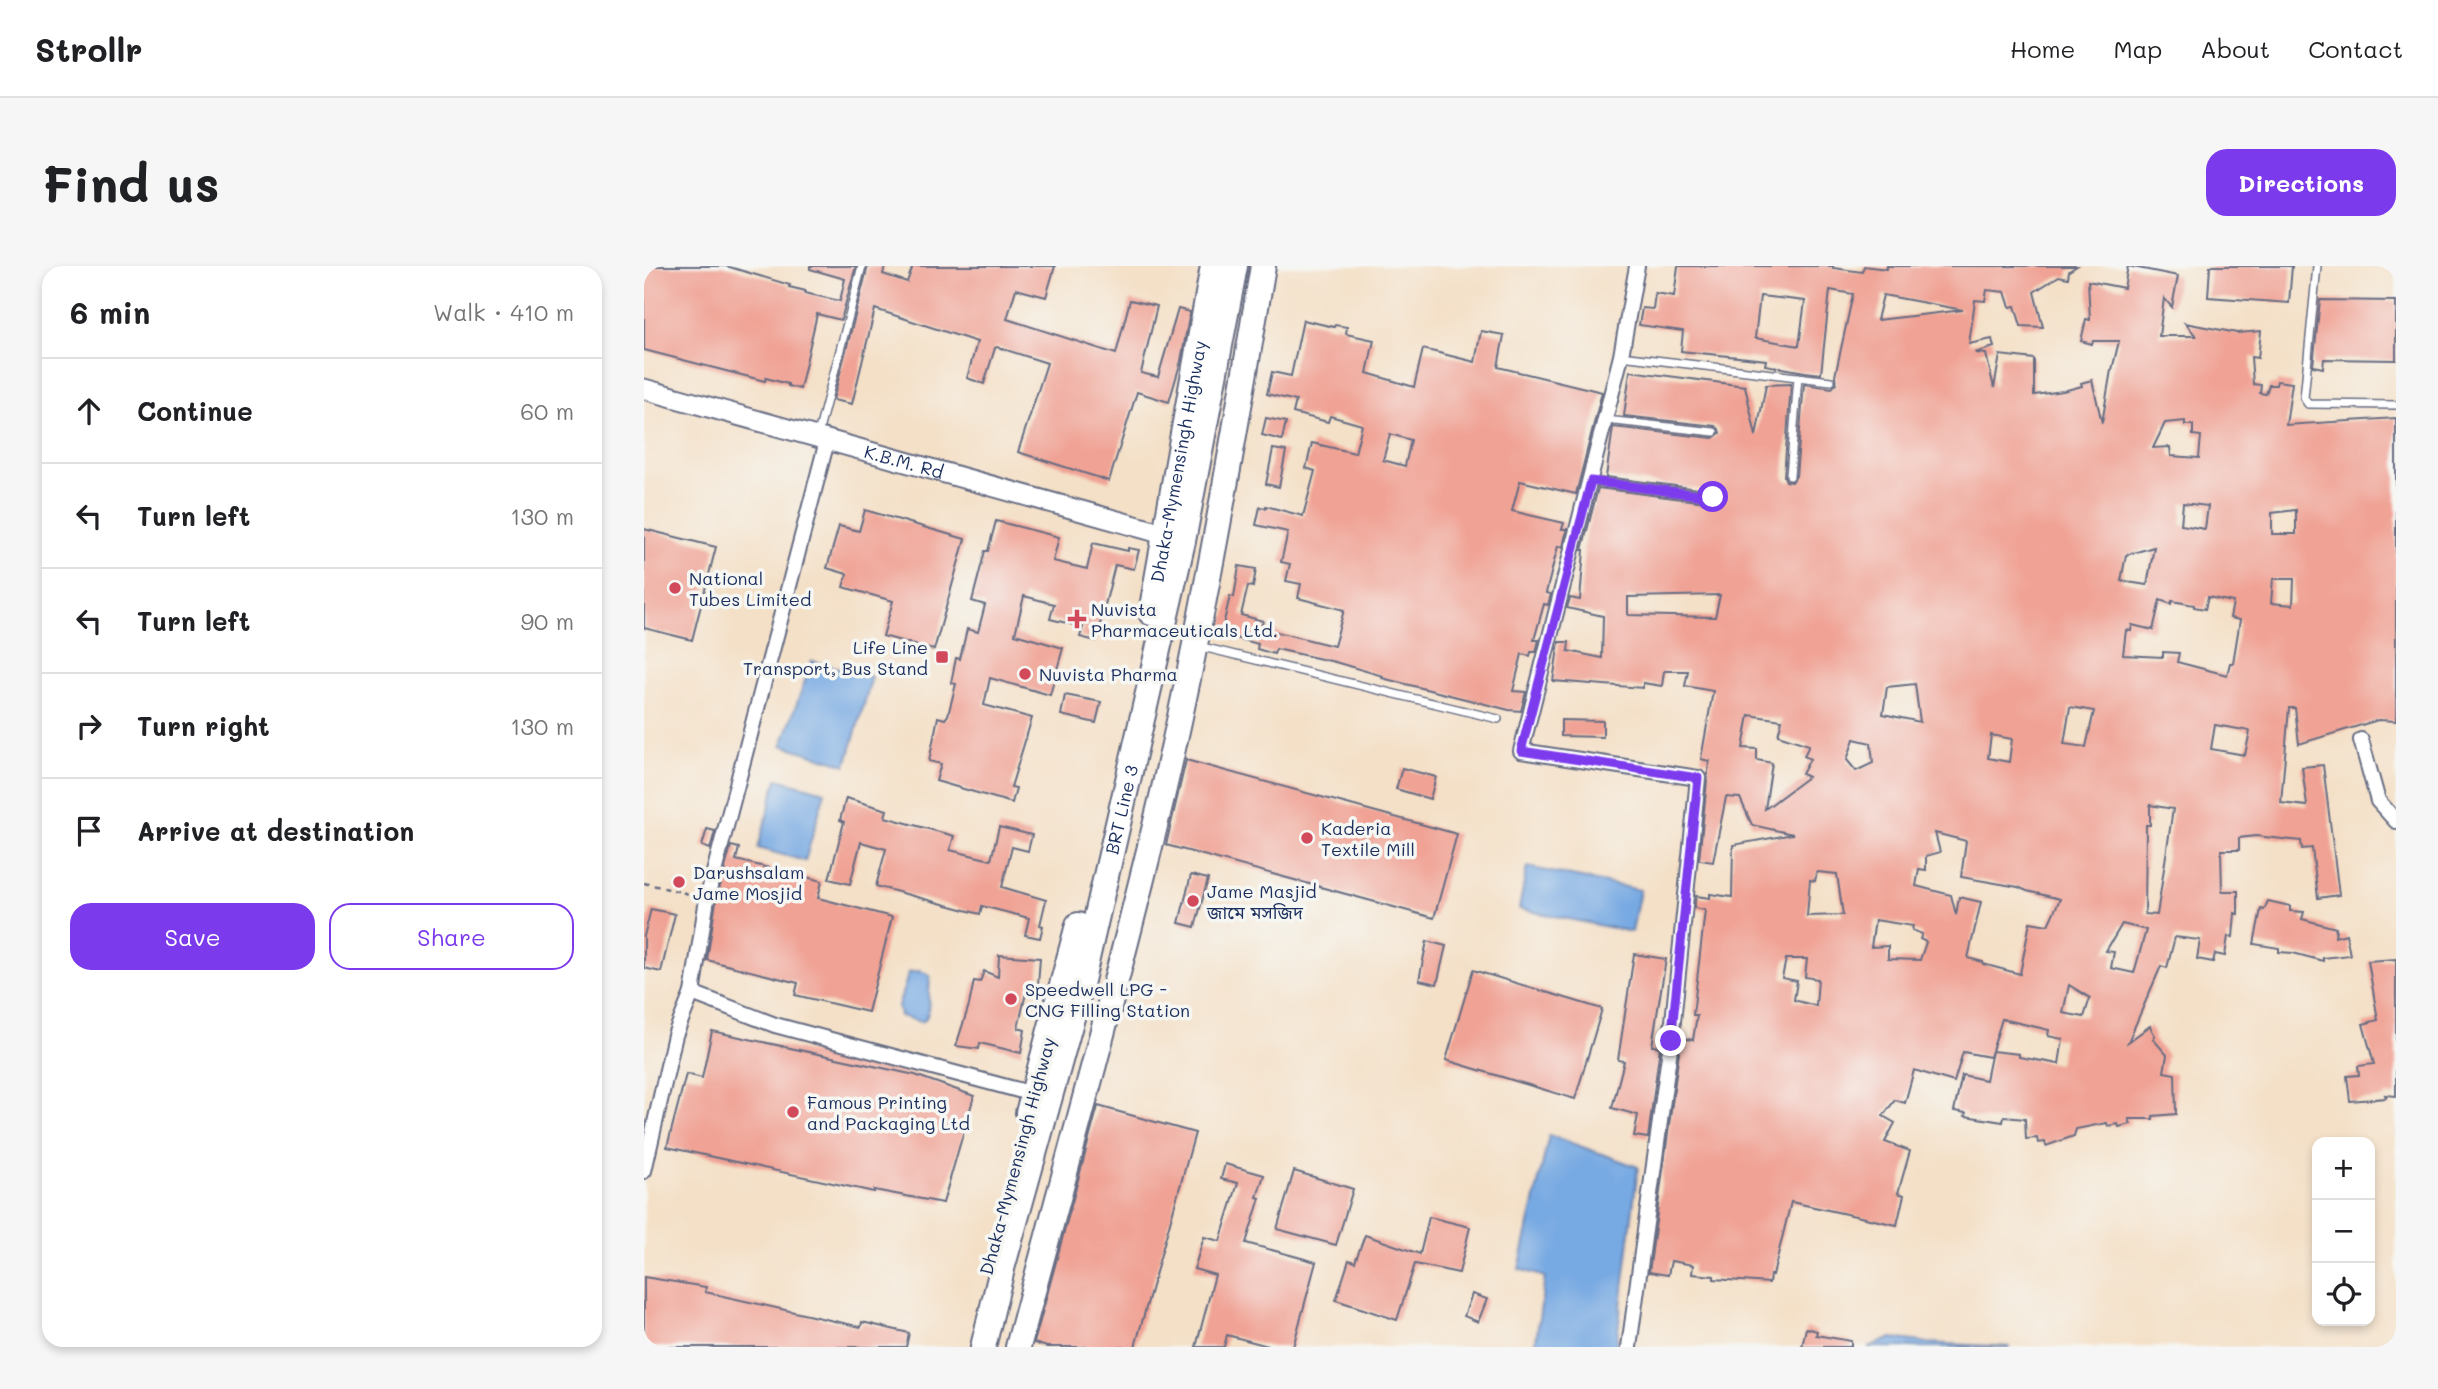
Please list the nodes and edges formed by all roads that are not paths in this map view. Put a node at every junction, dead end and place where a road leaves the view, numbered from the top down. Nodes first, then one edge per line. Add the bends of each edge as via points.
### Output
1 (862, 266) edge
2 (1213, 266) edge
3 (1235, 266) edge
4 (1263, 266) edge
5 (1637, 266) edge
6 (2317, 266) edge
7 (1621, 356) junction
8 (1798, 377) junction
9 (1831, 381) dead end
10 (644, 389) edge
11 (2396, 405) edge
12 (1606, 420) junction
13 (1714, 432) dead end
14 (822, 440) junction
15 (1790, 476) dead end
16 (1591, 481) junction
17 (1713, 497) dead end
18 (1164, 534) junction
19 (1194, 645) junction
20 (1498, 719) dead end
21 (2361, 740) dead end
22 (2396, 821) edge
23 (692, 993) junction
24 (1033, 1094) junction
25 (644, 1171) edge
26 (967, 1347) edge
27 (983, 1347) edge
28 (1018, 1347) edge
29 (1629, 1347) edge

1 - 14 lane
2 - 18 highway, Dhaka-Mymensingh Highway
3 - 27 highway, BRT Line 3 via 1183,541 1080,989
4 - 19 highway
5 - 7 street
6 - 11 lane via 2304,398 2308,404
7 - 8 lane
7 - 12 street
8 - 9 lane
8 - 15 lane
10 - 14 street, K.B.M. Rd
12 - 13 lane
12 - 16 street
14 - 18 street, K.B.M. Rd
14 - 23 street via 707,899
16 - 17 lane
16 - 29 street via 1521,751 1698,778 1671,1041
18 - 24 highway, Dhaka-Mymensingh Highway via 1125,741
19 - 20 lane
19 - 28 highway via 1162,797
21 - 22 street via 2378,801
23 - 24 street via 775,1025
23 - 25 street via 676,1035
24 - 26 highway, Dhaka-Mymensingh Highway

